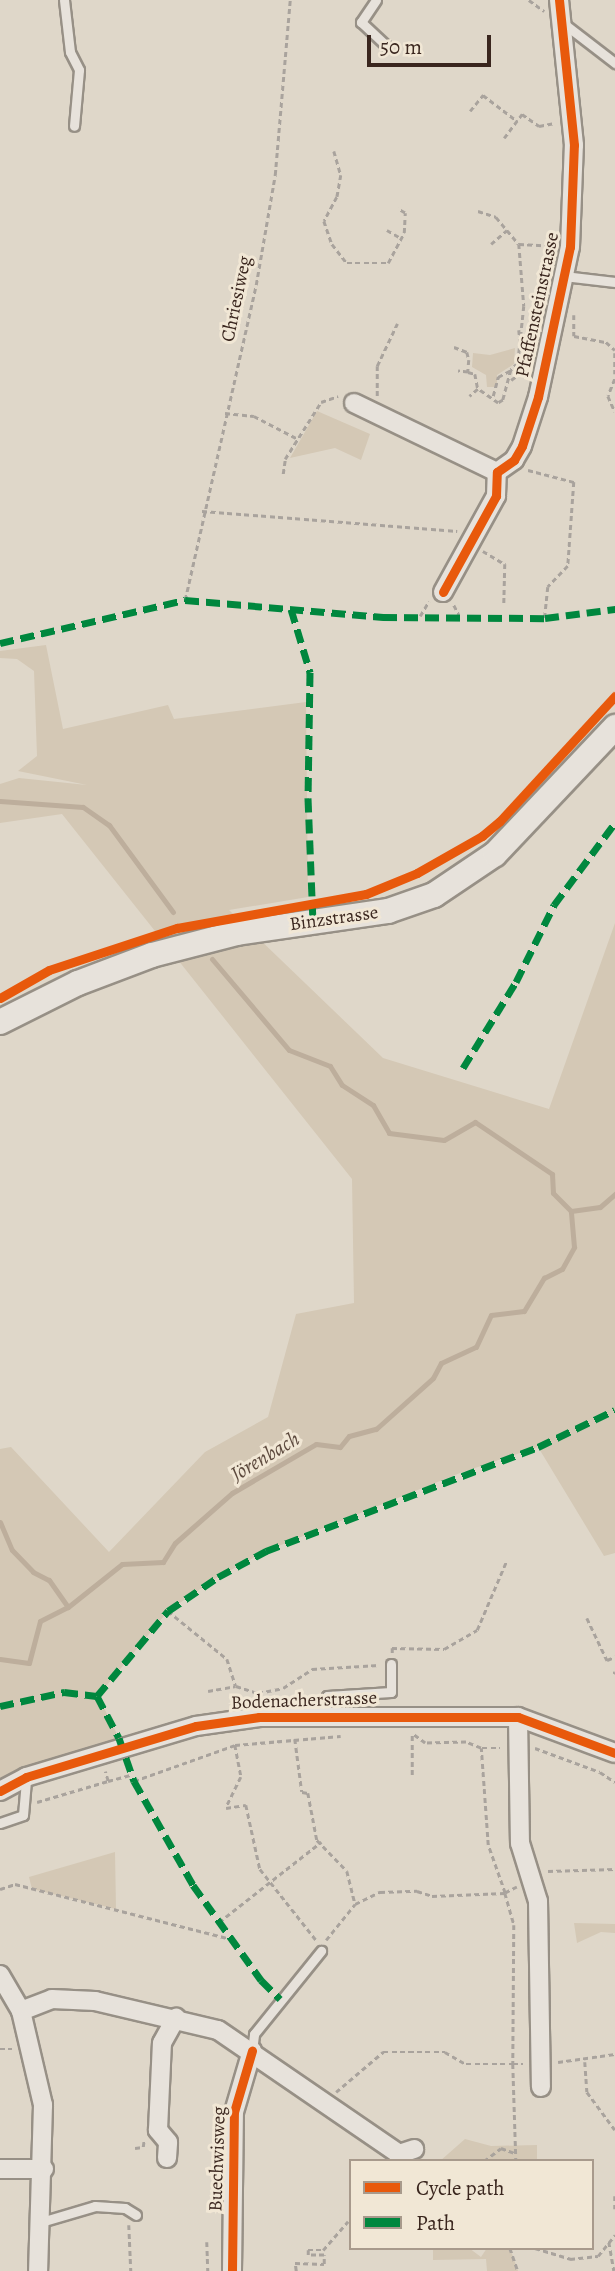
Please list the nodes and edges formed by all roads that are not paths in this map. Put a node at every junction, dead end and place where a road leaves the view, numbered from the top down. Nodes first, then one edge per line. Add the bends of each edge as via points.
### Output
1 (64, 0) edge
2 (376, 0) edge
3 (559, 0) edge
4 (561, 23) junction
5 (386, 45) dead end
6 (615, 63) edge
7 (74, 126) dead end
8 (615, 282) edge
9 (562, 284) junction
10 (346, 399) road end
11 (497, 472) junction
12 (436, 596) road end
13 (615, 727) edge
14 (0, 1021) edge
15 (391, 1664) road end
16 (326, 1716) junction
17 (518, 1717) junction
18 (615, 1753) edge
19 (26, 1777) junction
20 (0, 1791) edge
21 (0, 1823) edge
22 (321, 1951) dead end
23 (0, 1975) edge
24 (21, 2011) junction
25 (176, 2018) junction
26 (252, 2051) junction
27 (541, 2087) dead end
28 (414, 2149) dead end
29 (167, 2158) dead end
30 (0, 2169) edge
31 (44, 2169) junction
32 (136, 2215) dead end
33 (40, 2222) junction
34 (38, 2271) edge
35 (232, 2271) edge

1 - 7 lane via 70,52 79,70
2 - 5 lane via 361,22
3 - 4 street, Pfaffensteinstrasse
4 - 6 lane
4 - 9 street, Pfaffensteinstrasse via 575,188
8 - 9 lane
9 - 11 street, Pfaffensteinstrasse via 538,397 514,460
10 - 11 street
11 - 12 street via 496,496
13 - 14 main road, Binzstrasse via 495,854 434,895 388,912 237,933 152,955 78,983
15 - 16 lane via 391,1692 327,1696
16 - 17 street, Bodenacherstrasse
16 - 19 street, Bodenacherstrasse via 260,1717 196,1726
17 - 18 street, Bodenacherstrasse
17 - 27 street via 520,1843 538,1901
19 - 20 street, Bodenacherstrasse
19 - 21 lane via 23,1815
22 - 26 lane via 254,2035
23 - 24 street
24 - 25 street via 63,1999
24 - 31 street via 43,2105
25 - 26 street via 218,2030
25 - 29 street via 162,2043 158,2130 168,2142
26 - 28 street via 399,2154
26 - 35 street, Buechwisweg via 234,2112
30 - 31 street
31 - 33 street
32 - 33 lane via 107,2207
33 - 34 street

